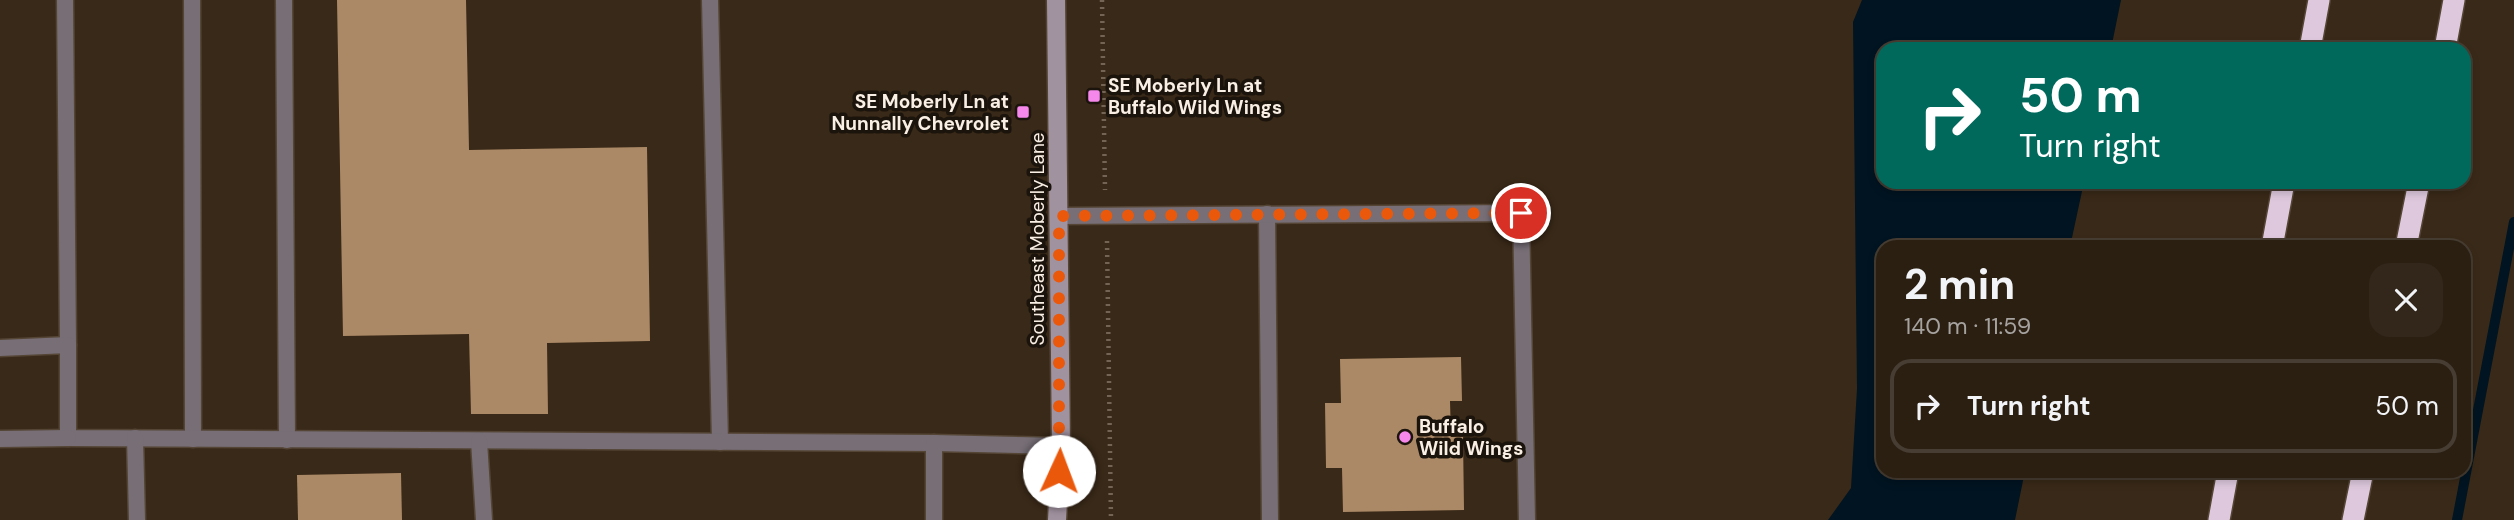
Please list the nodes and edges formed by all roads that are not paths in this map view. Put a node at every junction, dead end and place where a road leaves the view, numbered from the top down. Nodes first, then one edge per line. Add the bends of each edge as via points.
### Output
1 (65, 0) edge
2 (192, 0) edge
3 (284, 0) edge
4 (709, 0) edge
5 (1056, 0) edge
6 (2319, 0) edge
7 (2454, 0) edge
8 (2311, 42) edge
9 (2446, 42) edge
10 (2283, 189) edge
11 (2418, 189) edge
12 (1267, 215) junction
13 (1059, 216) junction
14 (2273, 240) edge
15 (2407, 240) edge
16 (68, 345) junction
17 (0, 348) edge
18 (68, 438) junction
19 (135, 438) junction
20 (0, 439) edge
21 (193, 439) junction
22 (287, 440) junction
23 (479, 441) junction
24 (720, 442) junction
25 (934, 443) junction
26 (1061, 446) junction
27 (2227, 478) edge
28 (2362, 478) edge
29 (137, 520) edge
30 (484, 520) edge
31 (934, 520) edge
32 (1057, 520) edge
33 (1270, 520) edge
34 (1527, 520) edge
35 (2218, 520) edge
36 (2353, 520) edge

1 - 16 lane
2 - 21 lane
3 - 22 lane
4 - 24 lane
5 - 13 street, Southeast Moberly Lane
6 - 8 highway
7 - 9 highway
10 - 14 highway
11 - 15 highway
12 - 13 lane
12 - 33 lane
12 - 34 lane via 1521,213
13 - 26 street, Southeast Moberly Lane
16 - 17 lane
16 - 18 lane
18 - 19 lane
18 - 20 lane
19 - 21 lane
19 - 29 lane
21 - 22 lane
22 - 23 lane
23 - 24 lane
23 - 30 lane
24 - 25 lane
25 - 26 lane
25 - 31 lane
26 - 32 street, Southeast Moberly Lane
27 - 35 highway
28 - 36 highway

